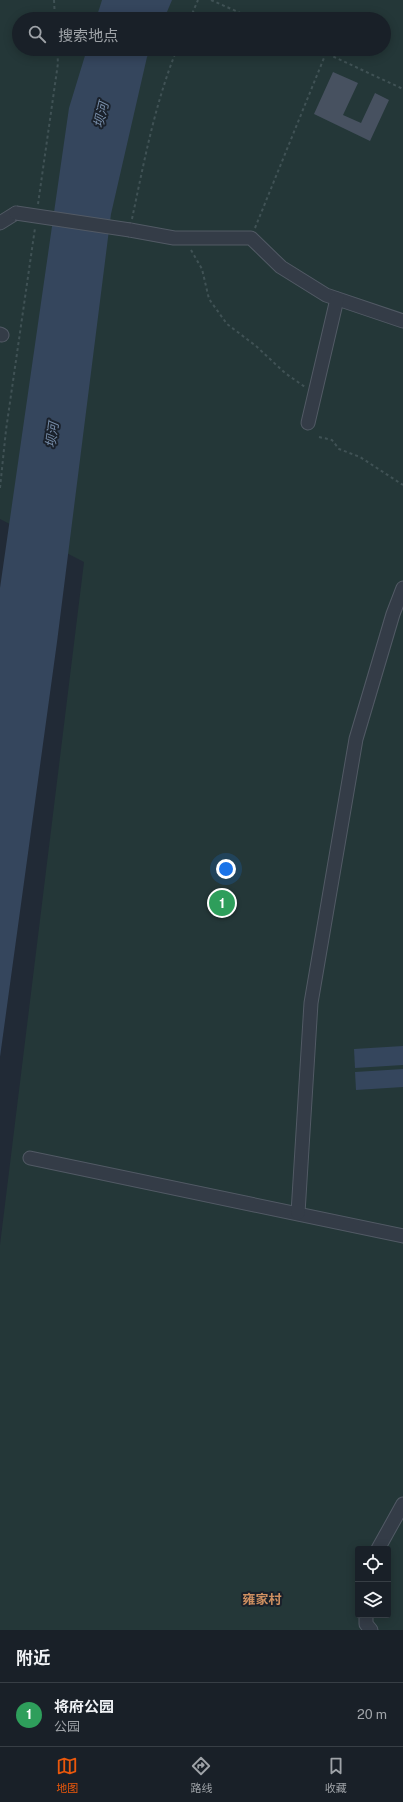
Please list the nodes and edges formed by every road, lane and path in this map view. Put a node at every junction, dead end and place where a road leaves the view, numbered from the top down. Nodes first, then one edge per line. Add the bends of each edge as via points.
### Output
1 (54, 0) edge
2 (198, 0) edge
3 (211, 0) edge
4 (55, 12) edge
5 (193, 12) edge
6 (238, 12) edge
7 (58, 56) edge
8 (174, 56) edge
9 (325, 56) edge
10 (332, 56) edge
11 (403, 89) edge
12 (37, 211) dead end
13 (0, 223) edge
14 (35, 227) dead end
15 (130, 230) junction
16 (182, 238) junction
17 (251, 238) junction
18 (337, 299) junction
19 (403, 321) edge
20 (314, 393) junction
21 (308, 423) dead end
22 (320, 437) dead end
23 (403, 485) edge
24 (0, 488) edge
25 (403, 588) edge
26 (398, 615) edge
27 (30, 1158) dead end
28 (298, 1213) junction
29 (403, 1236) edge
30 (403, 1504) edge
31 (380, 1546) edge
32 (366, 1618) edge
33 (371, 1630) edge

1 - 4 path
2 - 5 path
3 - 6 path
7 - 12 path
8 - 15 path via 148,140
9 - 17 path
10 - 11 path
13 - 15 lane, bridge via 16,213
14 - 24 path
15 - 16 lane
16 - 17 lane
16 - 20 path via 202,269 209,299 226,324 256,346 285,373
17 - 18 lane via 280,266 326,295
18 - 19 lane
18 - 20 lane
20 - 21 lane
22 - 23 path via 332,440 339,449 360,457
25 - 26 lane
26 - 28 lane via 356,739 311,1004
27 - 28 lane
28 - 29 lane
30 - 31 lane
32 - 33 lane via 366,1624

